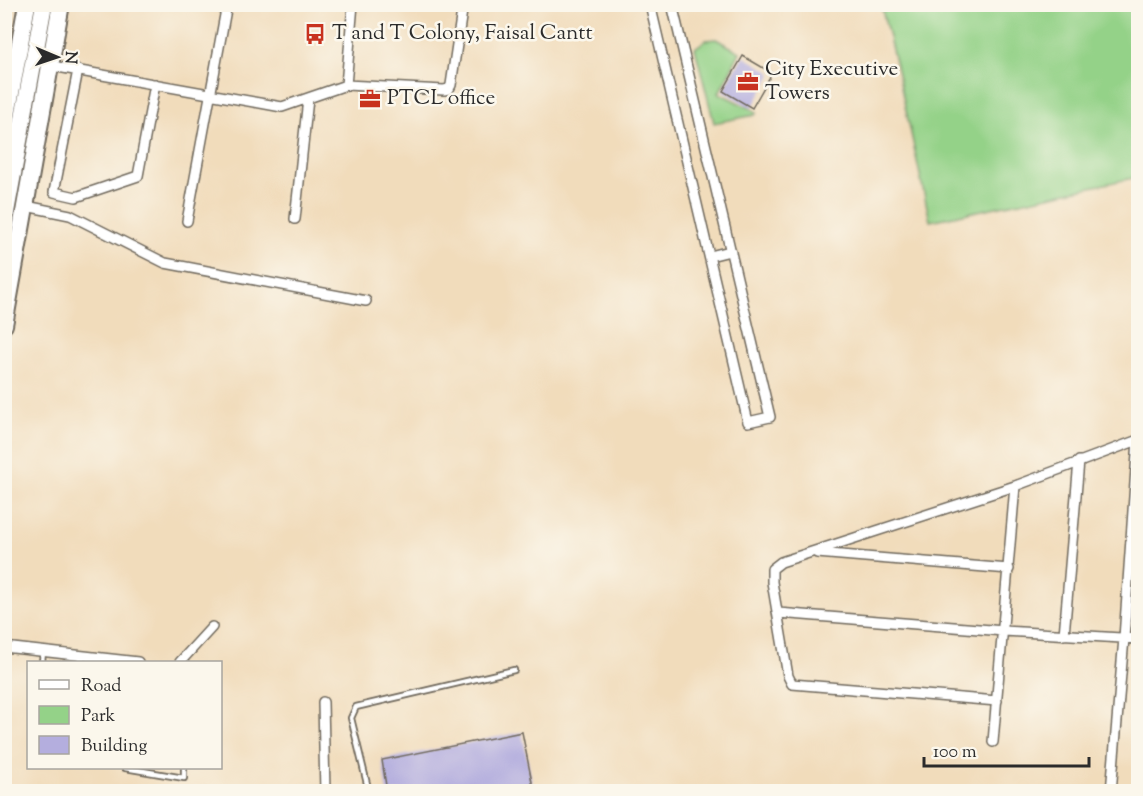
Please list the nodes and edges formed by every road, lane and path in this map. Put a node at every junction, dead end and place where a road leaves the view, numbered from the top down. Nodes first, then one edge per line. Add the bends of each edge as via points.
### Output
1 (27, 4) edge
2 (44, 4) edge
3 (61, 4) edge
4 (227, 4) edge
5 (353, 4) edge
6 (463, 4) edge
7 (650, 4) edge
8 (672, 4) edge
9 (52, 66) junction
10 (78, 70) junction
11 (155, 84) junction
12 (346, 85) junction
13 (211, 94) junction
14 (308, 99) junction
15 (4, 131) edge
16 (26, 206) junction
17 (295, 219) dead end
18 (186, 221) dead end
19 (4, 223) edge
20 (730, 251) junction
21 (710, 256) junction
22 (366, 301) dead end
23 (4, 325) edge
24 (1138, 440) edge
25 (1079, 461) junction
26 (1015, 486) junction
27 (811, 552) junction
28 (1009, 568) junction
29 (778, 613) junction
30 (212, 627) dead end
31 (1004, 631) junction
32 (1064, 635) junction
33 (1124, 638) junction
34 (1138, 639) edge
35 (4, 647) edge
36 (44, 652) junction
37 (42, 661) edge
38 (118, 661) edge
39 (182, 661) edge
40 (514, 670) dead end
41 (997, 701) junction
42 (323, 702) dead end
43 (993, 742) dead end
44 (131, 769) edge
45 (184, 769) edge
46 (325, 792) edge
47 (369, 792) edge
48 (1111, 792) edge

1 - 15 highway
2 - 19 highway
3 - 9 highway
4 - 13 street
5 - 12 street
6 - 12 street via 449,89
7 - 21 street
8 - 20 street
9 - 10 street
9 - 16 highway
10 - 11 street
10 - 11 street via 54,192 76,197 138,176
11 - 13 street
12 - 14 street
13 - 14 street via 282,107
13 - 18 street
14 - 17 street
16 - 22 street via 70,215 165,263
16 - 23 highway
20 - 21 street
20 - 21 street via 770,417 748,422
24 - 25 street
24 - 33 street
25 - 26 street
25 - 32 street
26 - 27 street
26 - 28 street
27 - 28 street
27 - 29 street via 780,562 772,569
28 - 31 street
29 - 31 street
29 - 41 street via 792,684
30 - 39 street
31 - 32 street
31 - 41 street
32 - 33 street
33 - 34 street
33 - 48 street
35 - 36 street
36 - 37 lane
36 - 38 street
40 - 47 lane via 356,707 351,718
41 - 43 street
42 - 46 street
44 - 45 lane via 184,778

